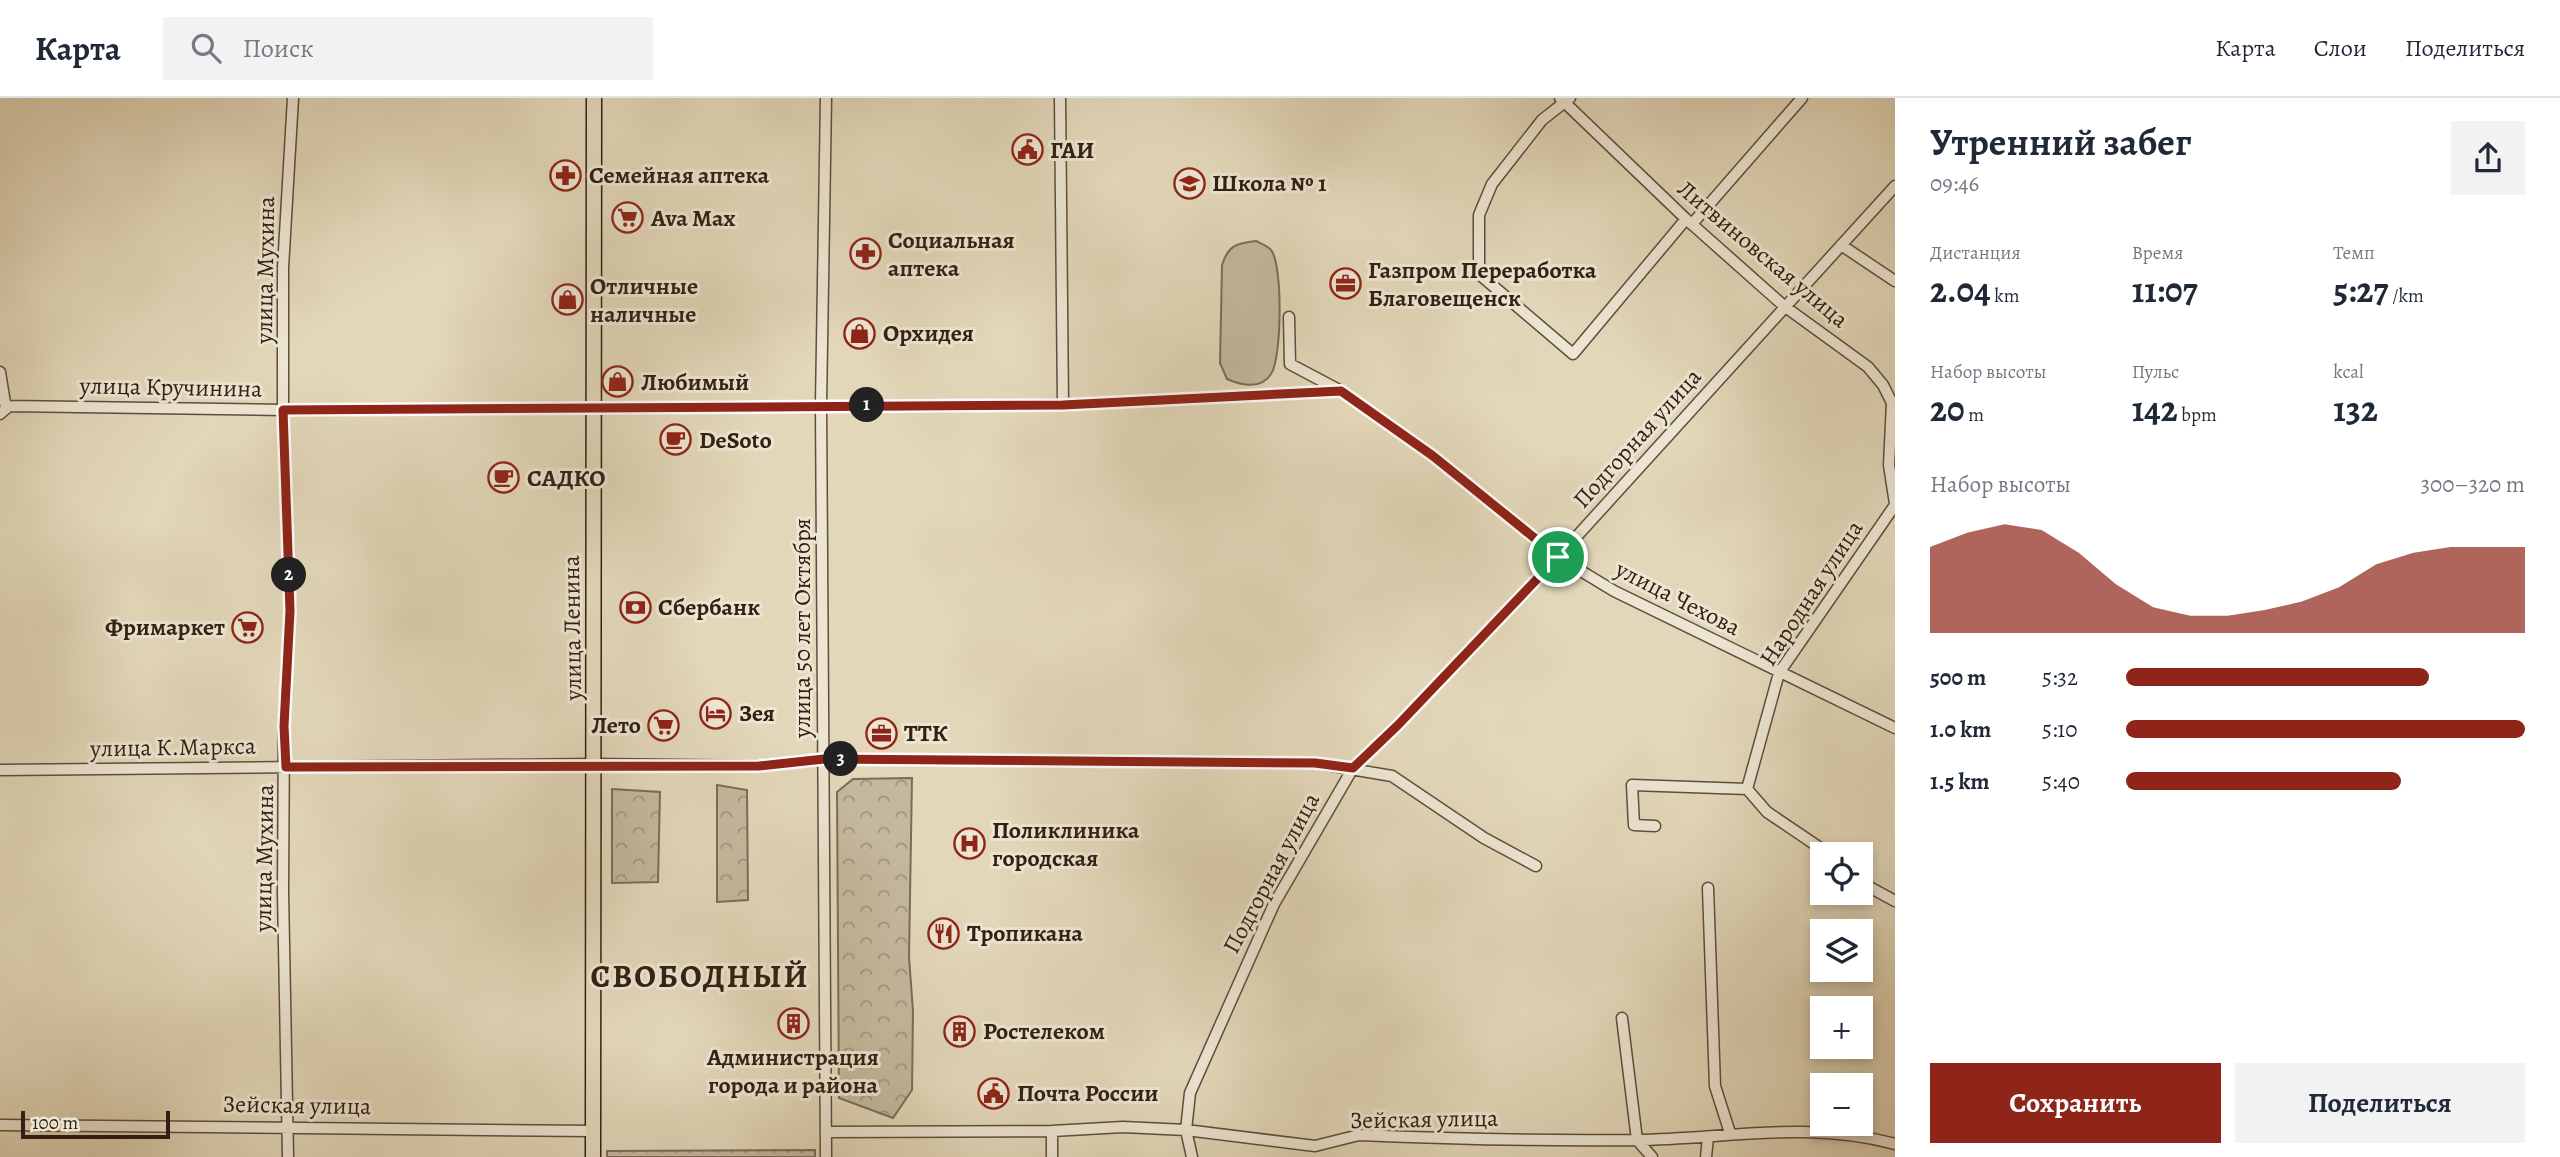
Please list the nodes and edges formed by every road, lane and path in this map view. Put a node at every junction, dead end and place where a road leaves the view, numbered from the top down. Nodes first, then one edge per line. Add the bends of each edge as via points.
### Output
1 (293, 98) edge
2 (594, 98) edge
3 (826, 98) edge
4 (1060, 98) edge
5 (1802, 98) edge
6 (1564, 100) edge
7 (1895, 186) edge
8 (1689, 222) junction
9 (1841, 245) junction
10 (1895, 281) edge
11 (1784, 306) junction
12 (1289, 317) dead end
13 (0, 372) edge
14 (1341, 391) junction
15 (1893, 402) edge
16 (821, 405) junction
17 (1063, 405) junction
18 (592, 408) junction
19 (5, 410) edge
20 (283, 410) junction
21 (1895, 504) edge
22 (1558, 557) junction
23 (1779, 673) junction
24 (1895, 729) edge
25 (824, 759) junction
26 (596, 764) junction
27 (286, 767) junction
28 (1353, 768) junction
29 (0, 770) edge
30 (1747, 789) junction
31 (1655, 825) dead end
32 (1812, 842) edge
33 (1536, 866) dead end
34 (1708, 888) dead end
35 (1873, 889) edge
36 (1895, 901) edge
37 (1622, 1018) dead end
38 (0, 1125) edge
39 (287, 1126) junction
40 (1186, 1130) junction
41 (594, 1131) junction
42 (1052, 1131) junction
43 (827, 1132) junction
44 (1730, 1133) junction
45 (1708, 1137) junction
46 (1637, 1140) junction
47 (1895, 1144) edge
48 (288, 1157) edge
49 (593, 1157) edge
50 (826, 1157) edge
51 (1052, 1157) edge
52 (1192, 1157) edge
53 (1652, 1157) edge
54 (1706, 1157) edge

1 - 20 street, улица Мухина via 283,268
2 - 18 main road, улица Ленина
3 - 16 street, улица 50 лет Октября
4 - 17 street
5 - 8 street
6 - 8 street, Литвиновская улица
6 - 8 street via 1542,120 1492,184 1479,215 1479,274 1573,354
7 - 9 street, Подгорная улица
8 - 11 street, Литвиновская улица
9 - 10 street
9 - 11 street, Подгорная улица
11 - 15 street, Литвиновская улица via 1868,367
11 - 22 street, Подгорная улица
12 - 14 street, улица Чехова via 1290,364
13 - 19 street
14 - 17 street, улица Кручинина
14 - 22 street, улица Чехова via 1433,456
15 - 21 street, Литвиновская улица via 1889,465
16 - 17 street, улица Кручинина
16 - 18 street, улица Кручинина
16 - 25 street, улица 50 лет Октября
18 - 20 street, улица Кручинина
18 - 26 main road, улица Ленина
19 - 20 street, улица Кручинина
20 - 27 street, улица Мухина via 290,611
21 - 23 street, Народная улица
22 - 23 street, улица Чехова via 1614,591
22 - 28 street, Подгорная улица
23 - 24 street, улица Чехова
23 - 30 street, Народная улица
25 - 26 street, улица К.Маркса via 759,766
25 - 28 street, улица К.Маркса via 1315,763
25 - 43 street, улица 50 лет Октября
26 - 27 street, улица К.Маркса
26 - 41 main road, улица Ленина
27 - 29 street, улица К.Маркса
27 - 39 street, улица Мухина
28 - 33 street, улица К.Маркса via 1392,776 1484,838
28 - 40 street, Подгорная улица via 1305,846 1243,968 1190,1093
30 - 31 street via 1632,785 1634,825
30 - 32 street via 1767,811
34 - 44 street via 1715,1086
35 - 36 street
37 - 46 street
38 - 39 street, Зейская улица
39 - 41 street, Зейская улица
39 - 48 street, улица Мухина
40 - 42 street, Зейская улица
40 - 46 street, Зейская улица via 1315,1146 1359,1135
40 - 52 street, Подгорная улица
41 - 49 main road, улица Ленина
42 - 43 street, Зейская улица
42 - 51 street
43 - 50 street, улица 50 лет Октября
44 - 45 street, Зейская улица
44 - 47 street, Зейская улица via 1800,1130 1867,1136
45 - 46 street, Зейская улица
45 - 54 street
46 - 53 street

